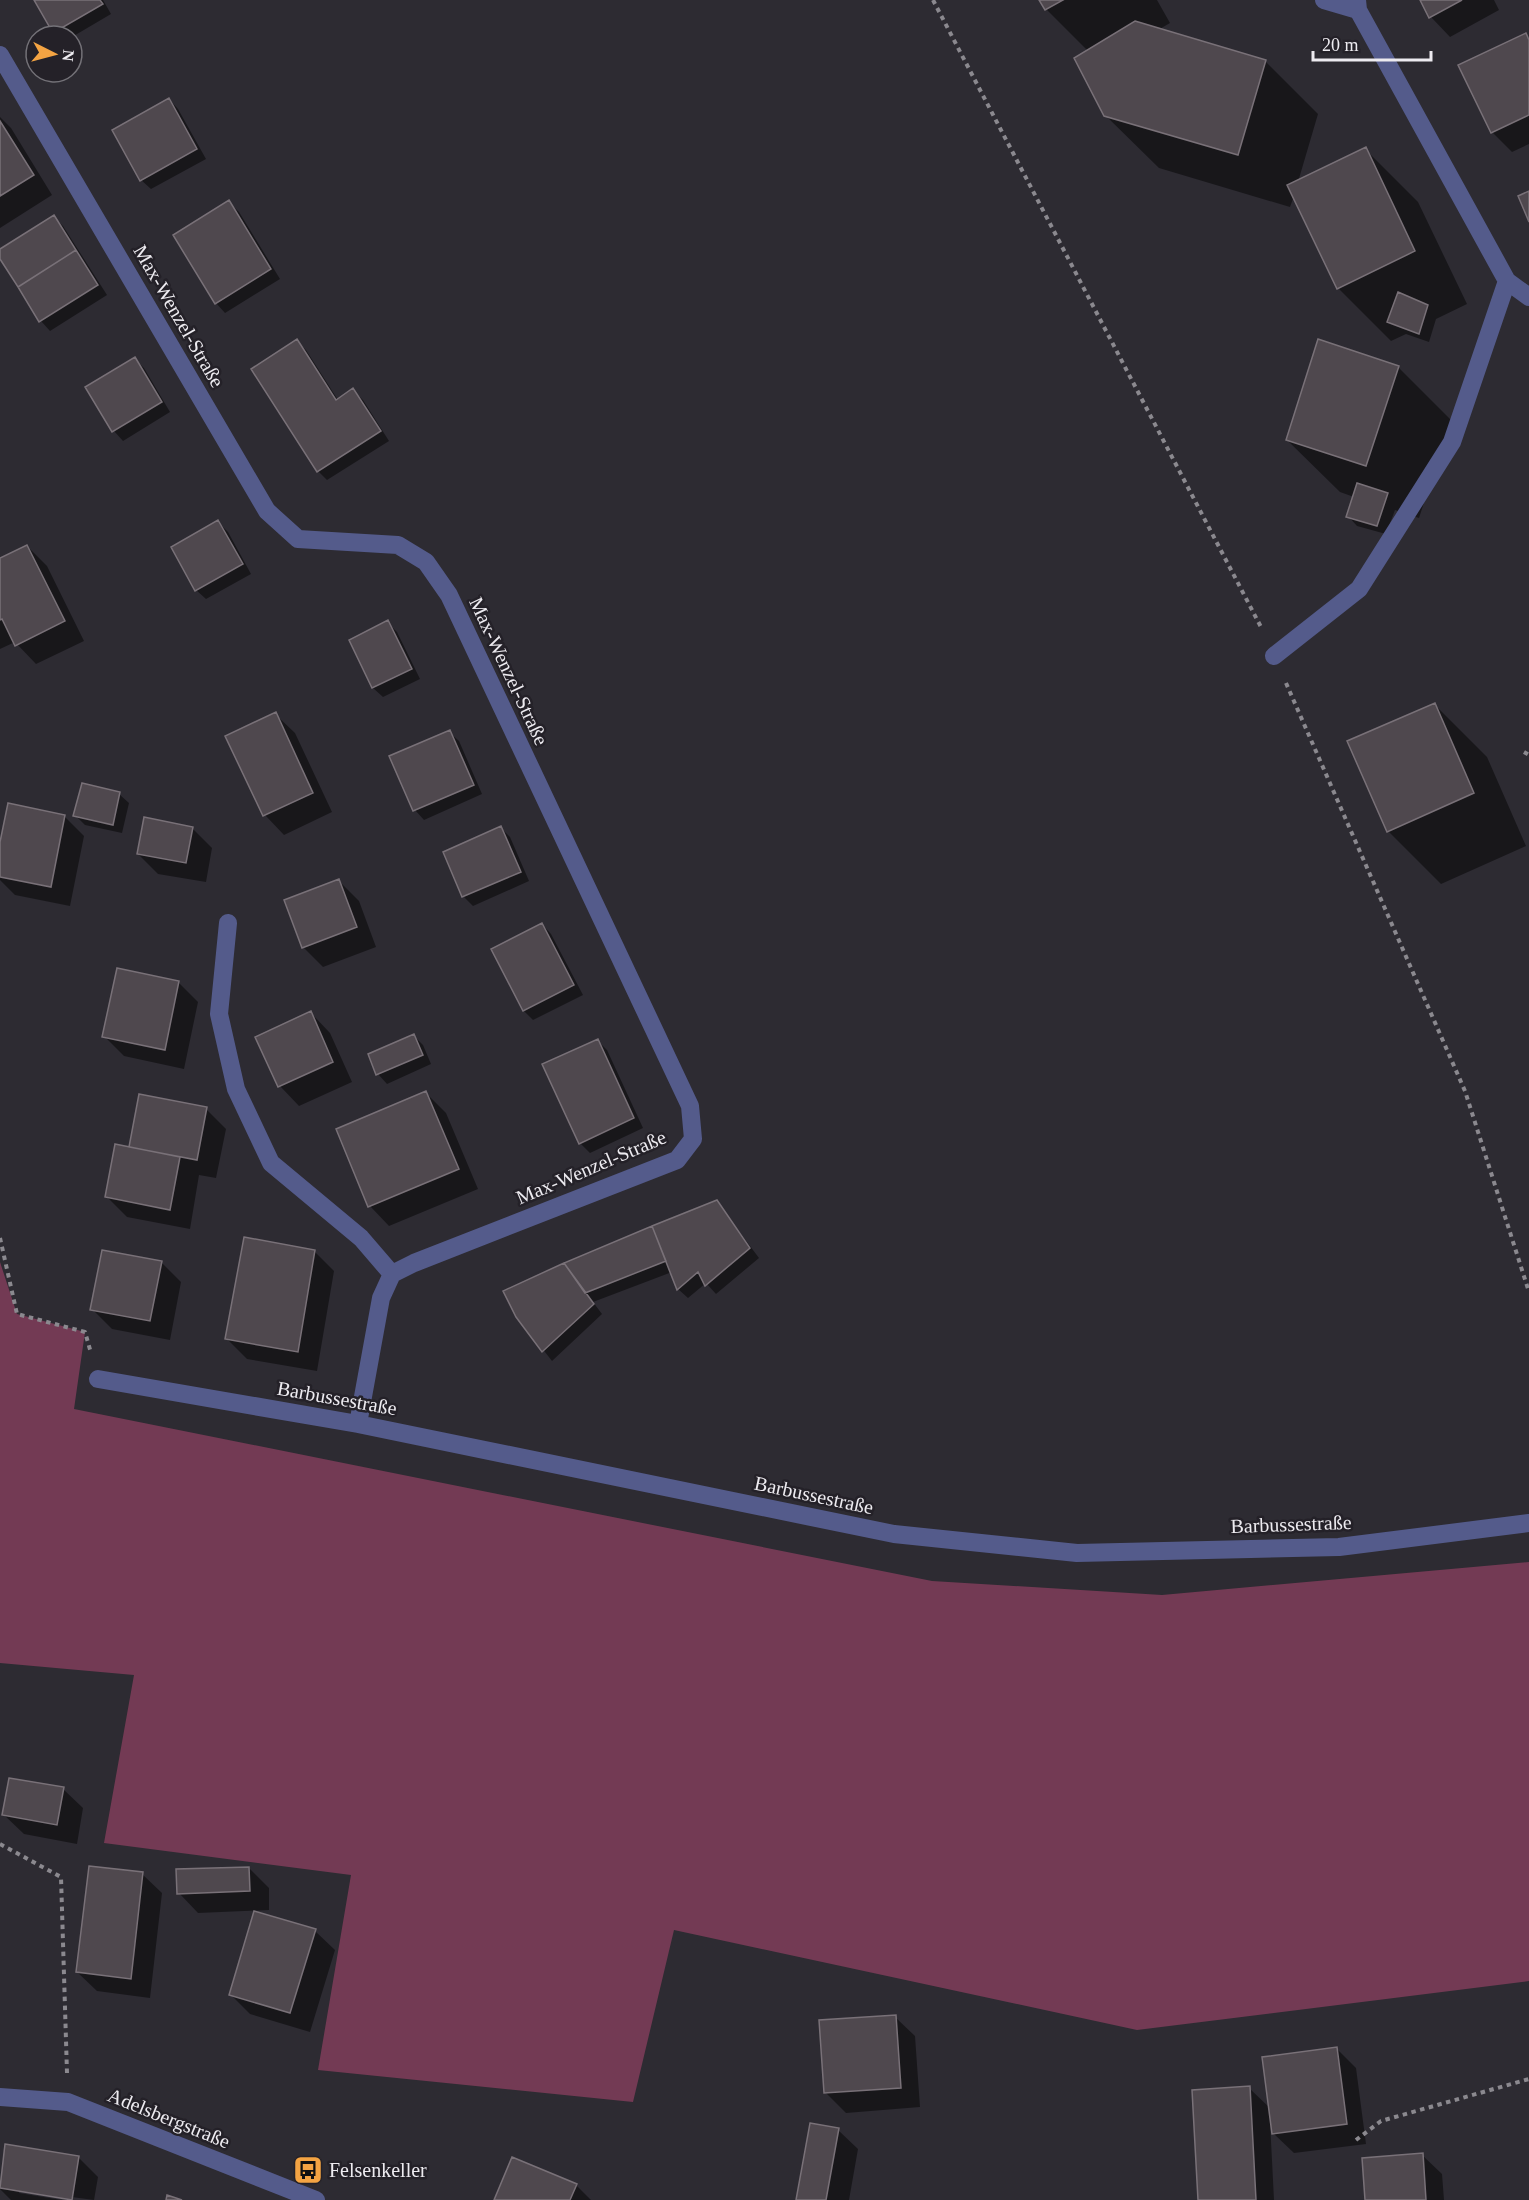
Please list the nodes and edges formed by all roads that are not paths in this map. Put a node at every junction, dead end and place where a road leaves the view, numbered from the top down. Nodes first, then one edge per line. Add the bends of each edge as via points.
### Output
1 (1324, 0) edge
2 (1358, 5) edge
3 (0, 55) edge
4 (1507, 281) junction
5 (1529, 297) edge
6 (1274, 656) dead end
7 (228, 924) dead end
8 (392, 1274) junction
9 (98, 1379) road end
10 (357, 1424) junction
11 (1529, 1523) edge
12 (0, 2097) edge
13 (316, 2200) edge

1 - 2 street
2 - 4 street
3 - 8 street, Max-Wenzel-Straße via 267,512 298,538 398,545 426,562 448,596 690,1106 693,1139 677,1160
4 - 5 street
4 - 6 street via 1452,442 1359,589
7 - 8 street via 219,1014 236,1089 270,1163 361,1238
8 - 10 street via 381,1298
9 - 10 street, Barbussestraße
10 - 11 street, Barbussestraße via 894,1534 1077,1553 1340,1547
12 - 13 street, Adelsbergstraße via 68,2102

